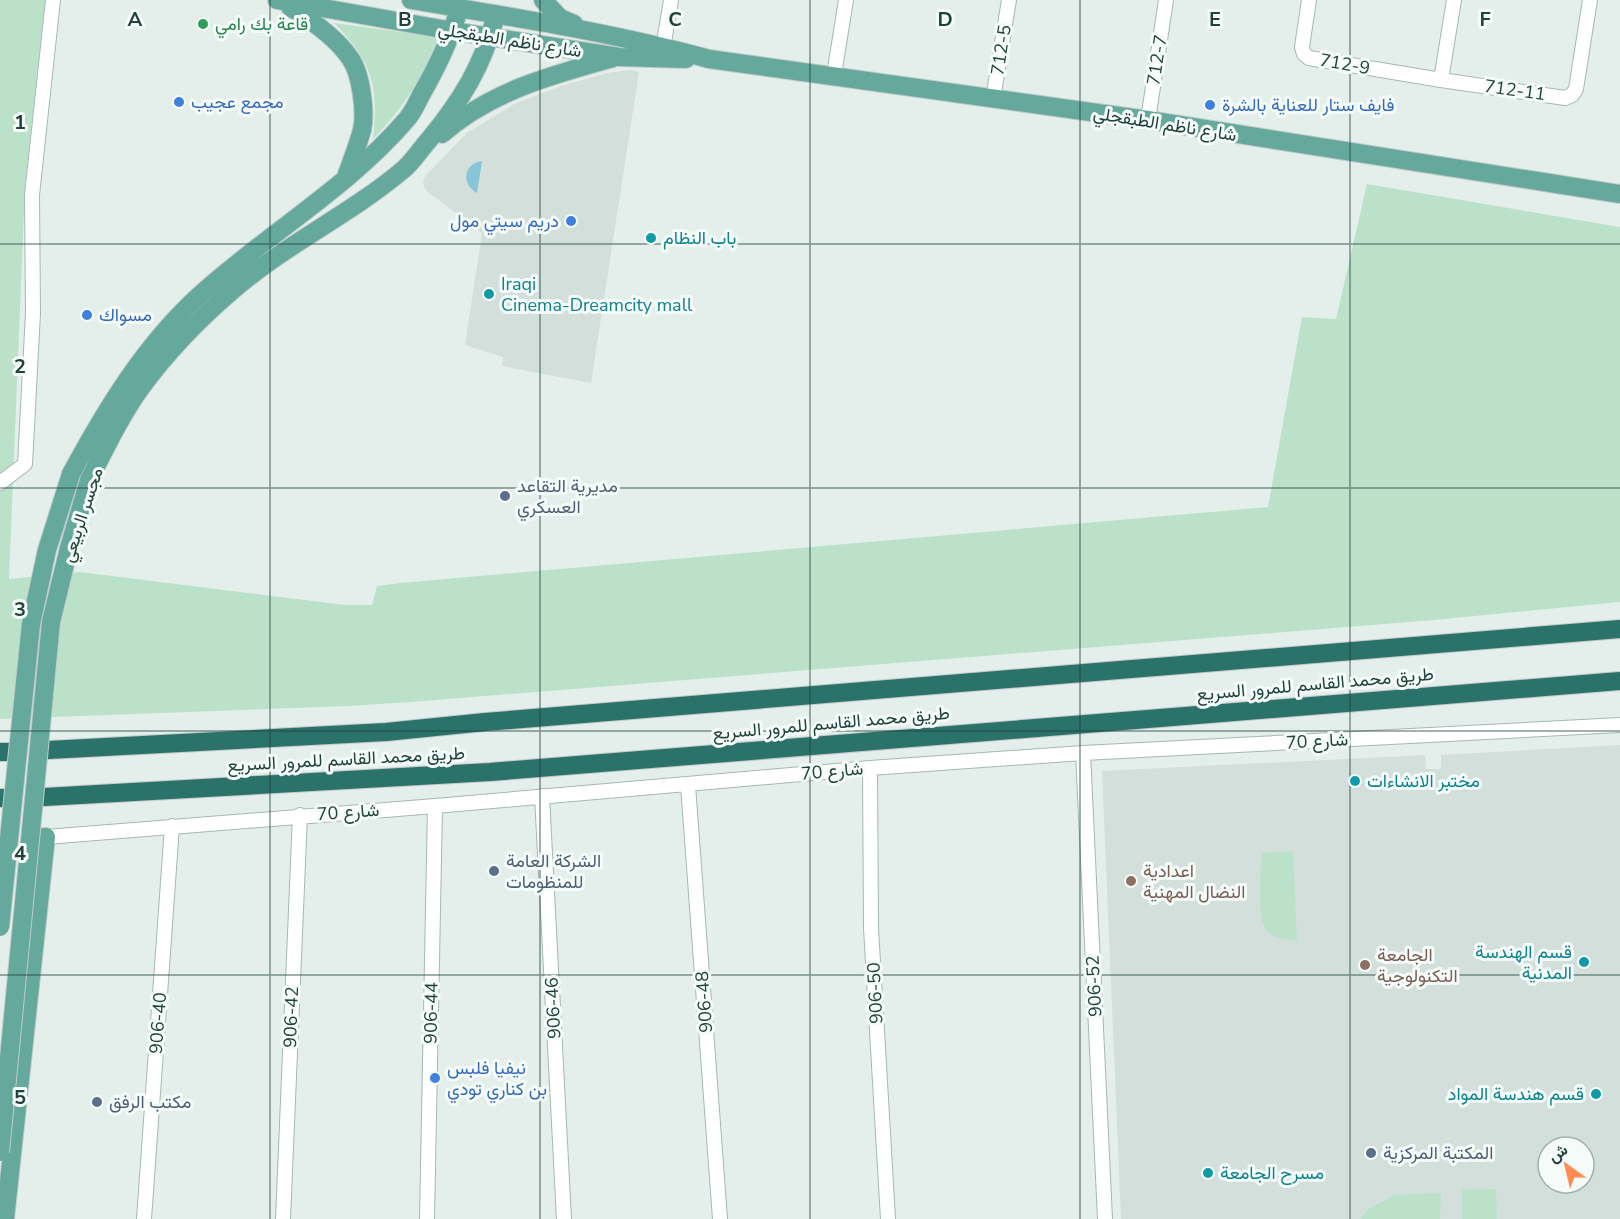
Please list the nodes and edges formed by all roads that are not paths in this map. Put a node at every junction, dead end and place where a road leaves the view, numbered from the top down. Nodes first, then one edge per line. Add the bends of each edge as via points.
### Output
1 (53, 0) edge
2 (411, 0) edge
3 (543, 0) edge
4 (671, 0) edge
5 (846, 0) edge
6 (1009, 0) edge
7 (1166, 0) edge
8 (1309, 0) edge
9 (1454, 0) edge
10 (1590, 0) edge
11 (279, 1) edge
12 (459, 4) edge
13 (497, 7) edge
14 (453, 31) junction
15 (589, 31) junction
16 (490, 37) junction
17 (662, 53) junction
18 (619, 57) junction
19 (834, 75) junction
20 (1441, 80) junction
21 (993, 99) junction
22 (1148, 120) junction
23 (406, 168) junction
24 (347, 176) junction
25 (1620, 194) edge
26 (0, 483) edge
27 (1620, 629) edge
28 (1620, 681) edge
29 (1620, 725) edge
30 (48, 750) dead end
31 (1083, 753) junction
32 (870, 768) junction
33 (688, 785) junction
34 (543, 796) junction
35 (44, 797) dead end
36 (435, 806) junction
37 (300, 815) junction
38 (172, 826) junction
39 (41, 837) joint
40 (0, 927) edge
41 (0, 1152) edge
42 (5, 1219) edge
43 (144, 1219) edge
44 (283, 1219) edge
45 (427, 1219) edge
46 (564, 1219) edge
47 (720, 1219) edge
48 (888, 1219) edge
49 (1105, 1219) edge

1 - 26 street via 32,195 33,313 25,464
2 - 12 main road, شارع ناظم الطبقجلي
3 - 15 main road via 560,18
4 - 17 street
5 - 19 street
6 - 21 street, 712-5
7 - 22 street, 712-7
8 - 20 street, 712-9 via 1302,47 1309,58
9 - 20 street
10 - 20 street, 712-11 via 1572,95 1565,98
11 - 14 main road, شارع ناظم الطبقجلي
11 - 24 main road via 309,19 351,58 362,97 362,129
12 - 13 main road, شارع ناظم الطبقجلي
12 - 14 main road, مجسر الربيعي
13 - 15 main road, شارع ناظم الطبقجلي
13 - 16 main road, مجسر الربيعي
14 - 16 main road, شارع ناظم الطبقجلي
14 - 24 main road, مجسر الربيعي via 409,117
15 - 17 main road, شارع ناظم الطبقجلي
16 - 18 main road, شارع ناظم الطبقجلي
16 - 23 main road, مجسر الربيعي via 468,88
17 - 18 main road, شارع ناظم الطبقجلي
17 - 19 main road, شارع ناظم الطبقجلي
18 - 23 main road via 534,81 502,95 445,131
19 - 21 main road, شارع ناظم الطبقجلي
21 - 22 main road, شارع ناظم الطبقجلي
22 - 25 main road, شارع ناظم الطبقجلي
23 - 41 main road, مجسر الربيعي, bridge via 279,255 199,321 140,390 89,480 51,622
24 - 40 main road, مجسر الربيعي, bridge via 199,296 166,330 118,391 71,474 47,550 31,624
27 - 30 highway, طريق محمد القاسم للمرور السريع via 386,732
28 - 35 highway, طريق محمد القاسم للمرور السريع via 490,772
29 - 31 street, شارع 70
31 - 32 street, شارع 70
31 - 49 street, 906-52
32 - 33 street, شارع 70
32 - 48 street, 906-50 via 871,928
33 - 34 street, شارع 70
33 - 47 street, 906-48
34 - 36 street, شارع 70
34 - 46 street, 906-46
36 - 37 street, شارع 70
36 - 45 street, 906-44
37 - 38 street, شارع 70
37 - 44 street, 906-42
38 - 39 street, شارع 70
38 - 43 street, 906-40
39 - 42 main road

